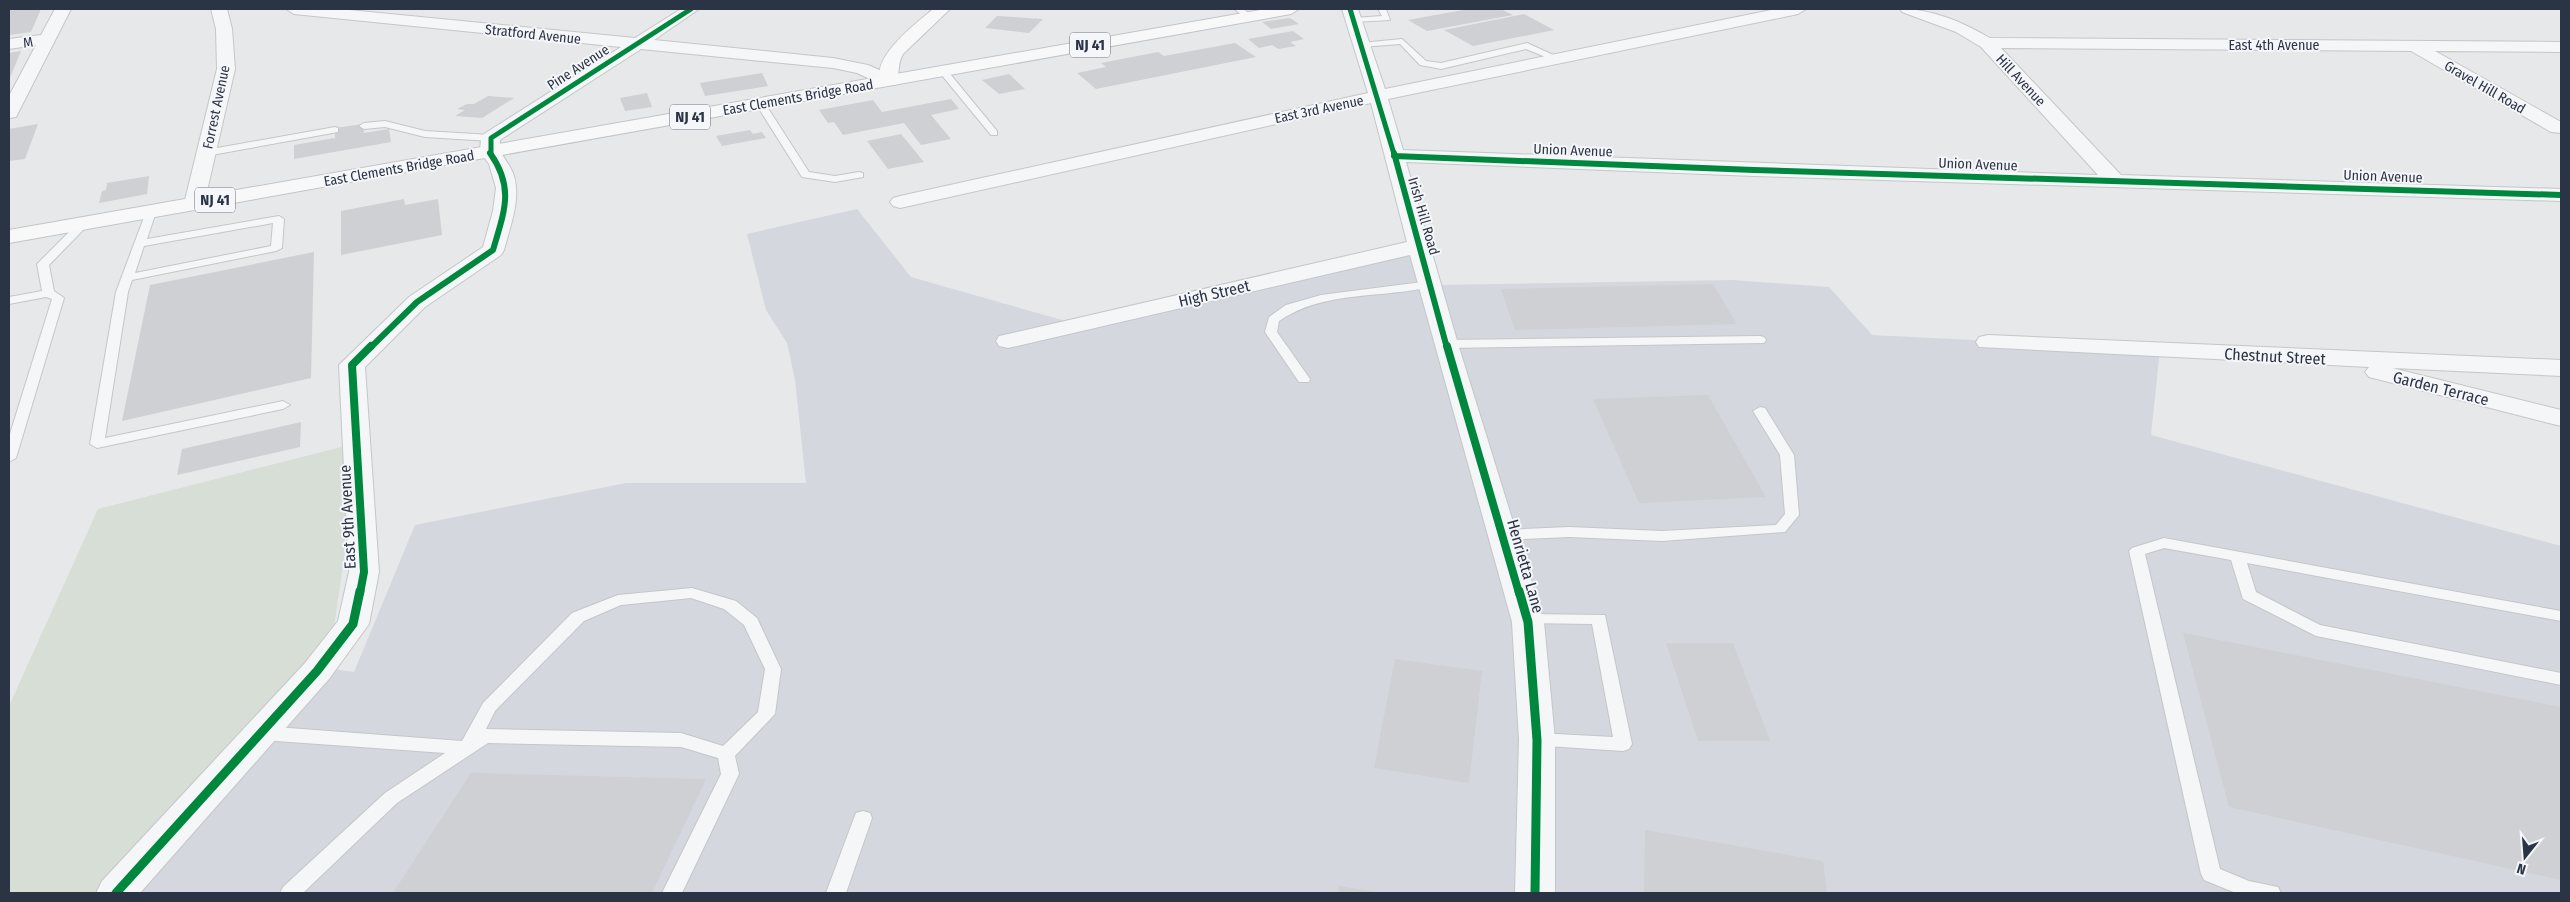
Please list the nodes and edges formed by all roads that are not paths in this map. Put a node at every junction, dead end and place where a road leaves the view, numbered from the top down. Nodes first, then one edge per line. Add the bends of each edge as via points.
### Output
1 (63, 9) edge
2 (219, 9) edge
3 (294, 9) edge
4 (441, 9) edge
5 (690, 9) edge
6 (942, 9) edge
7 (1291, 9) edge
8 (1382, 9) edge
9 (1798, 9) edge
10 (1908, 9) edge
11 (1244, 12) edge
12 (1352, 15) edge
13 (416, 22) junction
14 (46, 39) junction
15 (1987, 43) junction
16 (9, 44) edge
17 (636, 44) junction
18 (1362, 45) junction
19 (2413, 46) junction
20 (2561, 47) edge
21 (1558, 59) junction
22 (943, 71) junction
23 (889, 81) junction
24 (1378, 96) junction
25 (761, 104) junction
26 (9, 113) edge
27 (364, 126) dead end
28 (2558, 128) dead end
29 (336, 130) dead end
30 (994, 133) dead end
31 (490, 145) junction
32 (206, 153) junction
33 (1394, 156) junction
34 (859, 175) dead end
35 (2114, 180) junction
36 (2561, 195) edge
37 (900, 202) dead end
38 (194, 204) junction
39 (151, 212) junction
40 (84, 224) junction
41 (9, 237) edge
42 (139, 244) junction
43 (1420, 246) junction
44 (127, 278) junction
45 (1430, 284) junction
46 (48, 293) junction
47 (9, 300) edge
48 (1760, 340) dead end
49 (1008, 341) dead end
50 (1988, 342) dead end
51 (1446, 344) junction
52 (2322, 358) junction
53 (2561, 368) edge
54 (1304, 379) dead end
55 (283, 405) dead end
56 (1760, 411) dead end
57 (2561, 418) edge
58 (9, 458) edge
59 (1503, 535) junction
60 (2237, 556) junction
61 (2561, 616) edge
62 (1527, 619) junction
63 (2561, 679) edge
64 (261, 733) junction
65 (1537, 740) junction
66 (467, 748) junction
67 (726, 754) junction
68 (863, 818) dead end
69 (116, 893) edge
70 (290, 893) edge
71 (672, 893) edge
72 (836, 893) edge
73 (1535, 893) edge
74 (2271, 893) edge

1 - 14 street
2 - 32 street, Forrest Avenue via 224,29 226,69
3 - 13 street, Stratford Avenue
4 - 13 street
5 - 17 street, Pine Avenue
6 - 23 main road via 897,50 889,63
7 - 11 main road, East Clements Bridge Road / NJ 41
8 - 12 lane via 1387,18 1382,20
9 - 21 street, East 3rd Avenue
10 - 15 street, Hill Avenue via 1962,29
11 - 22 main road, East Clements Bridge Road / NJ 41
12 - 18 street, Irish Hill Road
13 - 17 street, Stratford Avenue
14 - 16 street, M
14 - 26 street
15 - 19 street, East 4th Avenue
15 - 35 street, Hill Avenue
17 - 23 street, Stratford Avenue via 834,63 862,69
17 - 31 street, Pine Avenue
18 - 21 lane via 1402,40 1423,63 1441,66 1527,46
18 - 24 street, Irish Hill Road
19 - 20 street, East 4th Avenue
19 - 28 street, Gravel Hill Road
21 - 24 street, East 3rd Avenue
22 - 23 main road, East Clements Bridge Road / NJ 41
22 - 30 lane
23 - 25 main road, East Clements Bridge Road / NJ 41
24 - 33 street, Irish Hill Road
24 - 37 street, East 3rd Avenue
25 - 31 main road, East Clements Bridge Road / NJ 41
25 - 34 lane via 806,175 834,179
27 - 31 lane via 385,124
29 - 32 lane
31 - 38 main road, East Clements Bridge Road / NJ 41
31 - 64 street, East 9th Avenue via 501,165 508,195 493,250 417,302 352,365 364,572 353,624 317,671
32 - 38 street, Forrest Avenue
33 - 35 street, Union Avenue
33 - 43 street, Irish Hill Road
35 - 36 street, Union Avenue
38 - 39 main road, East Clements Bridge Road / NJ 41
39 - 40 main road, East Clements Bridge Road / NJ 41
39 - 42 lane
40 - 41 main road, East Clements Bridge Road / NJ 41
40 - 46 lane via 43,264
42 - 44 lane
42 - 44 lane via 279,219 276,248
43 - 45 street, Irish Hill Road
43 - 49 street, High Street
44 - 55 lane via 97,444
45 - 51 street, Irish Hill Road
45 - 54 lane via 1346,295 1290,308 1273,320 1271,332
46 - 47 lane
46 - 58 lane via 58,298
48 - 51 lane
50 - 52 street, Chestnut Street
51 - 59 street, Henrietta Lane
52 - 53 street, Chestnut Street
52 - 57 street, Garden Terrace
56 - 59 lane via 1786,455 1792,515 1780,529 1662,536 1569,532
59 - 62 street, Henrietta Lane
60 - 61 lane
60 - 63 lane via 2249,595 2316,630
60 - 74 lane via 2164,543 2137,551 2211,874 2247,889
62 - 65 street, Henrietta Lane
62 - 65 lane via 1599,619 1623,744
64 - 66 lane
64 - 69 street, East 9th Avenue
65 - 73 street, Henrietta Lane
66 - 67 lane via 485,736 681,740
66 - 67 lane via 489,707 578,617 618,600 692,593 730,605 751,622 773,670 766,714
66 - 70 lane via 391,798
67 - 71 lane via 730,774
68 - 72 lane

